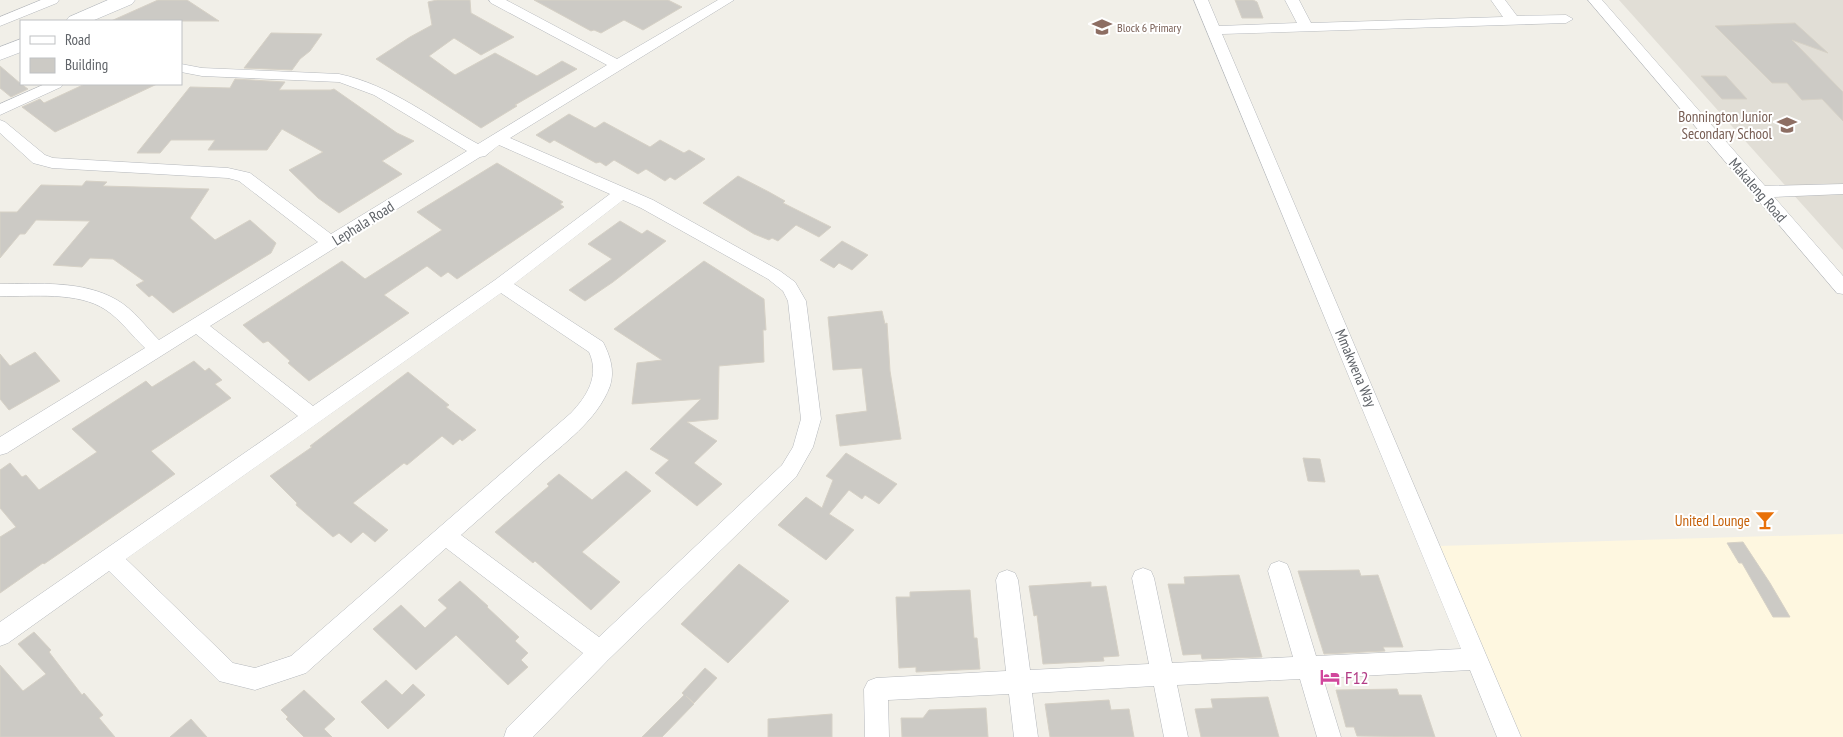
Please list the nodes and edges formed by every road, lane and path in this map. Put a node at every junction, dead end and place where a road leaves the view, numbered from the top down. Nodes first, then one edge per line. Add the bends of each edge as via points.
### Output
1 (52, 0) edge
2 (125, 0) edge
3 (496, 0) edge
4 (1201, 0) edge
5 (1292, 0) edge
6 (1498, 0) edge
7 (1595, 0) edge
8 (722, 1) edge
9 (78, 20) edge
10 (1566, 20) dead end
11 (1513, 21) junction
12 (0, 22) edge
13 (1306, 26) junction
14 (1214, 30) junction
15 (20, 45) edge
16 (0, 54) edge
17 (617, 65) junction
18 (182, 68) edge
19 (54, 85) edge
20 (0, 110) edge
21 (0, 125) edge
22 (499, 139) junction
23 (480, 152) junction
24 (1843, 190) edge
25 (1760, 192) junction
26 (622, 193) junction
27 (331, 243) junction
28 (500, 284) junction
29 (1843, 288) edge
30 (0, 290) edge
31 (197, 325) junction
32 (156, 349) junction
33 (313, 417) junction
34 (0, 447) edge
35 (446, 536) junction
36 (111, 559) junction
37 (1279, 571) dead end
38 (1143, 578) dead end
39 (1007, 580) dead end
40 (0, 635) edge
41 (600, 652) junction
42 (1477, 659) junction
43 (1308, 669) junction
44 (1163, 675) junction
45 (1019, 682) junction
46 (516, 737) edge
47 (877, 737) edge
48 (1026, 737) edge
49 (1176, 737) edge
50 (1329, 737) edge
51 (1509, 737) edge

1 - 12 street
2 - 9 main road
3 - 17 street
4 - 14 street, Mmakwena Way
5 - 13 street
6 - 11 street
7 - 25 street, Makaleng Road
8 - 17 street, Lephala Road
10 - 11 street
11 - 13 street
13 - 14 street
14 - 42 street, Mmakwena Way
15 - 16 main road
17 - 22 street, Lephala Road
18 - 23 street via 356,80 371,85
19 - 20 street
21 - 27 street via 39,159 52,163 228,173 244,177
22 - 23 street, Lephala Road
22 - 26 street
23 - 27 street, Lephala Road
24 - 25 street
25 - 29 street, Makaleng Road
26 - 28 street
26 - 41 street via 774,275 789,287 796,301 811,419 808,438 789,472
27 - 31 street, Lephala Road
28 - 33 street
28 - 35 street via 596,347 604,370 600,388 578,420
30 - 32 street via 68,293 111,304
31 - 32 street, Lephala Road
31 - 33 street
32 - 34 street, Lephala Road
33 - 36 street
35 - 36 street via 298,665 255,679 227,673
35 - 41 street
36 - 40 street
37 - 43 street
38 - 44 street
39 - 45 street
41 - 46 street
42 - 43 street
42 - 51 street, Mmakwena Way
43 - 44 street
43 - 50 street
44 - 45 street
44 - 49 street
45 - 47 street via 876,689
45 - 48 street

